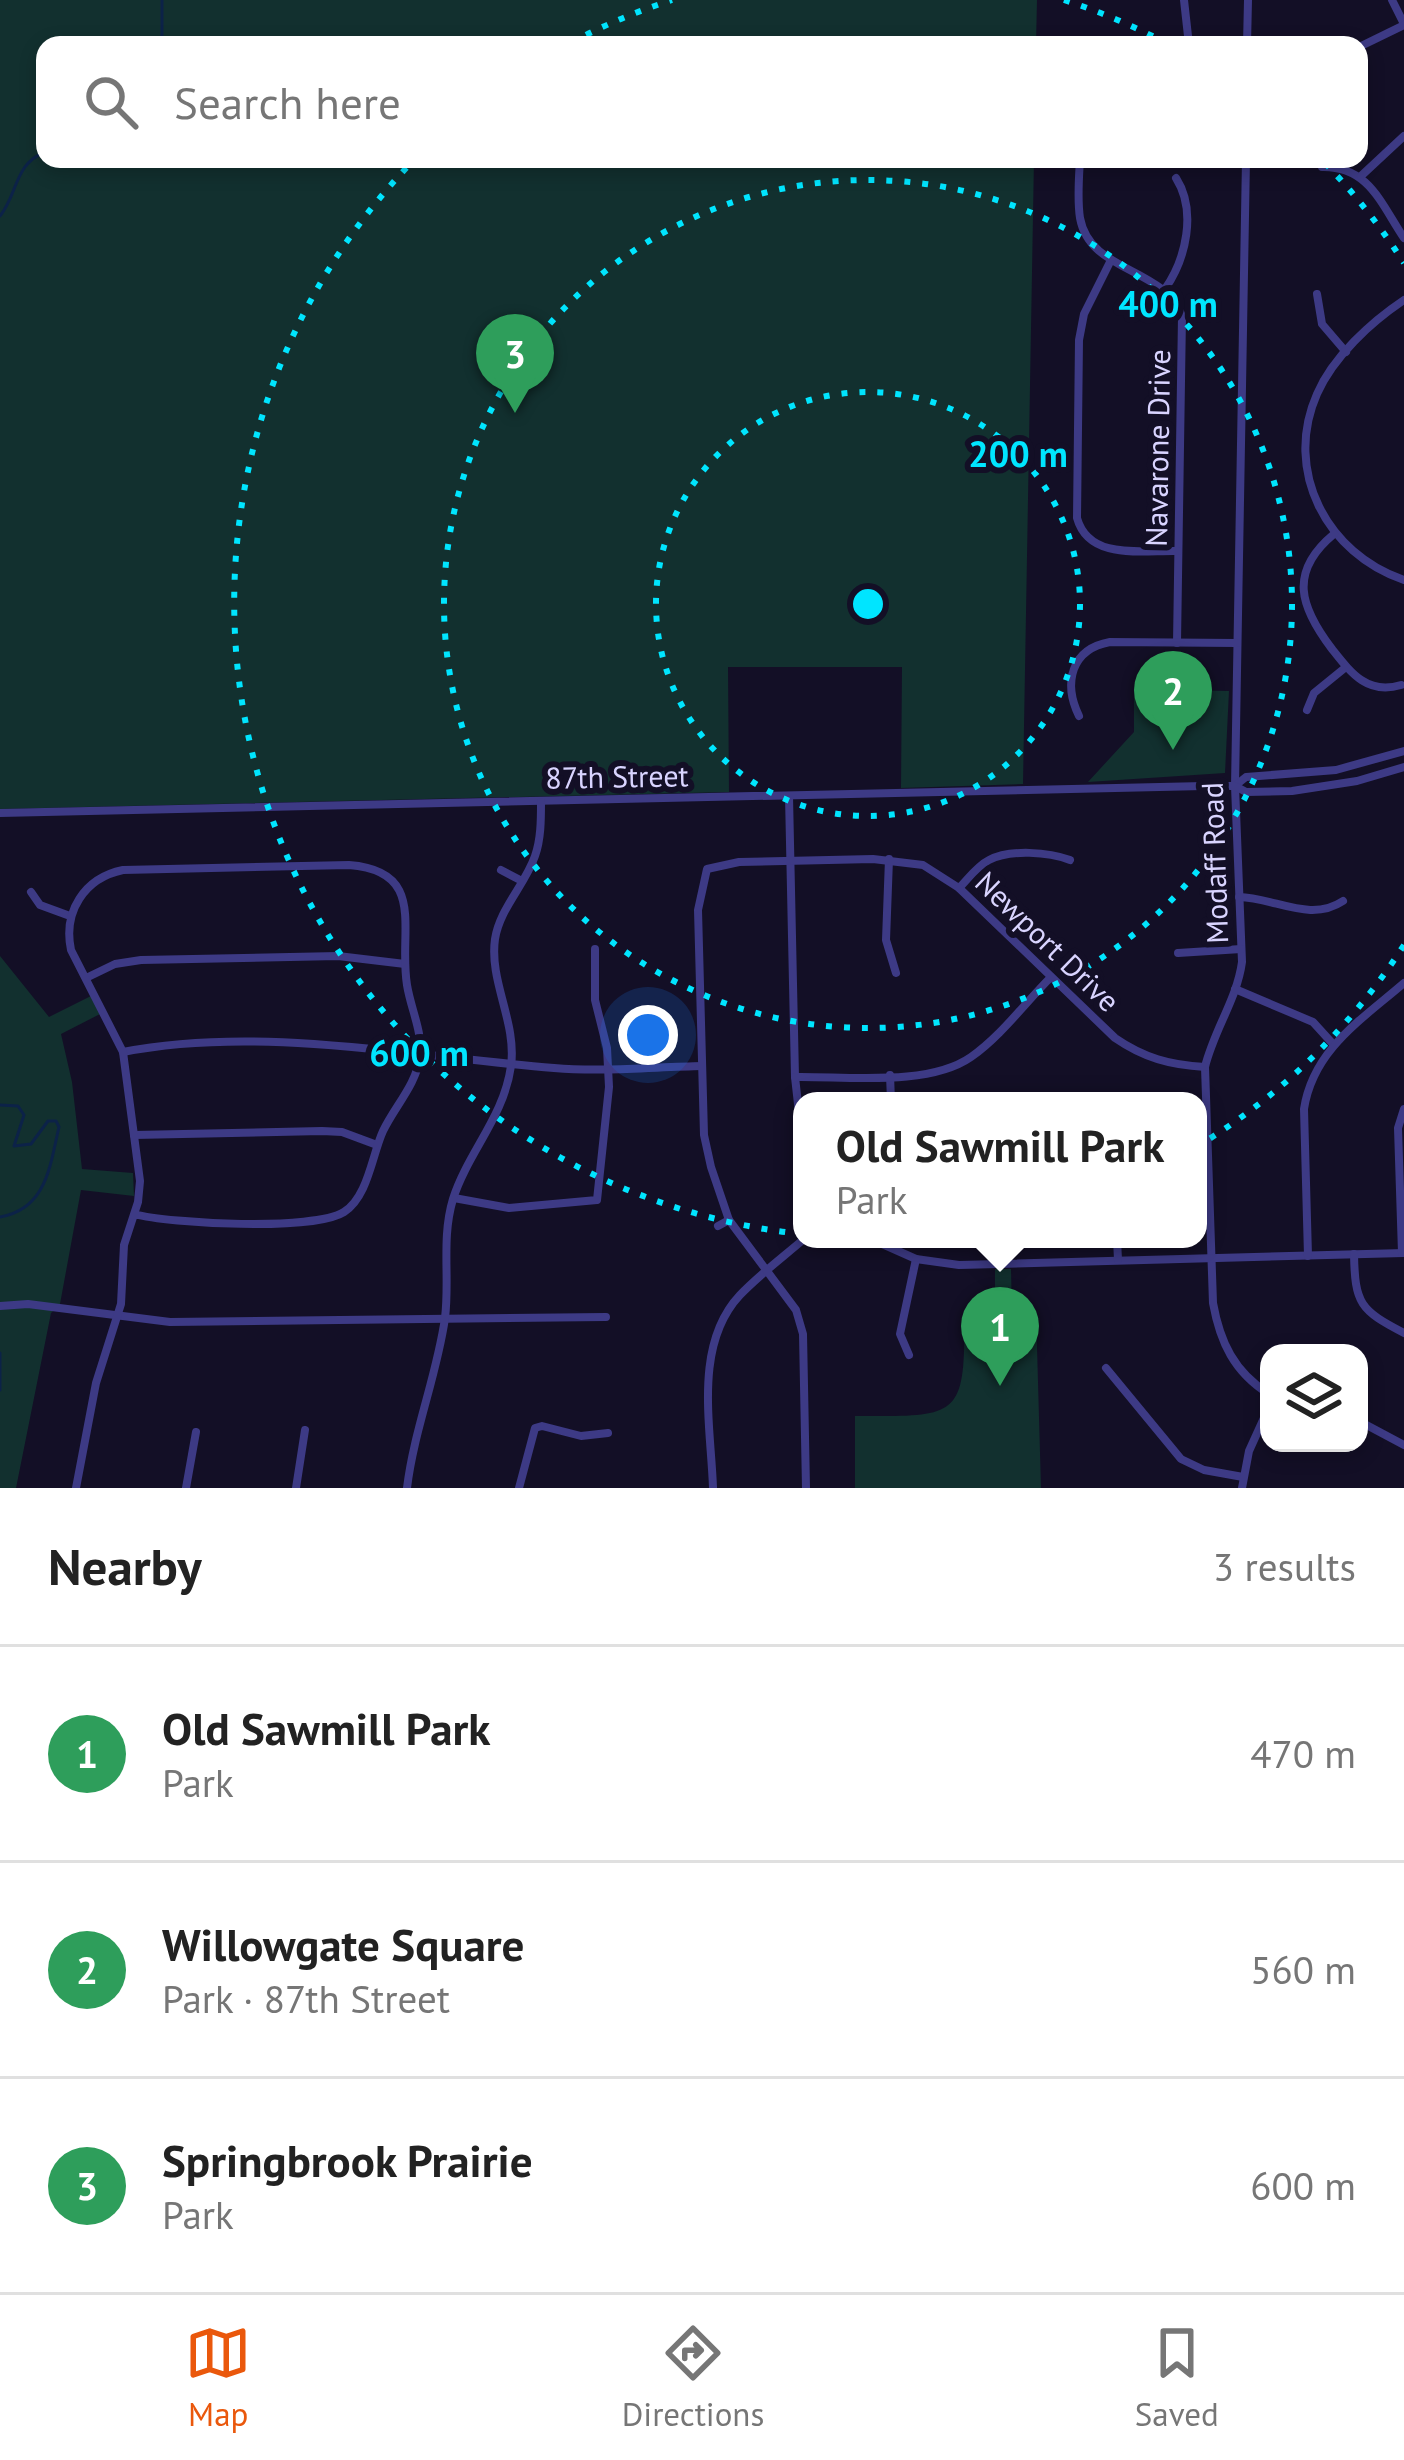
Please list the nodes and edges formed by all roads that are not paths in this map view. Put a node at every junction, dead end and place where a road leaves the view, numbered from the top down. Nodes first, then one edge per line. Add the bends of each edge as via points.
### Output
1 (1184, 0) edge
2 (1248, 0) edge
3 (1392, 0) edge
4 (1404, 25) edge
5 (1188, 36) edge
6 (1247, 36) edge
7 (1368, 43) edge
8 (1404, 136) edge
9 (1080, 168) edge
10 (1246, 168) edge
11 (1344, 168) edge
12 (1361, 176) junction
13 (1176, 178) dead end
14 (1404, 238) edge
15 (1111, 260) junction
16 (1165, 289) junction
17 (1317, 294) dead end
18 (1404, 300) edge
19 (1346, 352) junction
20 (1334, 534) junction
21 (1179, 551) junction
22 (1404, 580) edge
23 (1177, 643) junction
24 (1237, 644) junction
25 (1346, 667) junction
26 (1401, 685) dead end
27 (1307, 710) dead end
28 (1079, 716) dead end
29 (1404, 751) edge
30 (1404, 767) edge
31 (1235, 786) junction
32 (789, 796) junction
33 (541, 802) junction
34 (0, 813) edge
35 (889, 860) junction
36 (1070, 860) dead end
37 (791, 861) junction
38 (501, 870) dead end
39 (522, 881) junction
40 (959, 888) junction
41 (31, 892) dead end
42 (1240, 897) junction
43 (1342, 901) dead end
44 (70, 916) junction
45 (595, 949) dead end
46 (1241, 949) junction
47 (1178, 953) dead end
48 (405, 964) junction
49 (896, 973) dead end
50 (1051, 976) junction
51 (86, 978) junction
52 (1404, 983) edge
53 (1235, 989) junction
54 (1333, 1044) junction
55 (124, 1052) junction
56 (420, 1054) junction
57 (512, 1064) junction
58 (702, 1066) junction
59 (1205, 1066) junction
60 (607, 1069) junction
61 (890, 1076) junction
62 (795, 1077) junction
63 (797, 1092) edge
64 (891, 1092) edge
65 (1206, 1092) edge
66 (1404, 1108) edge
67 (1207, 1121) edge
68 (134, 1135) junction
69 (377, 1145) junction
70 (454, 1198) junction
71 (134, 1214) junction
72 (730, 1220) junction
73 (718, 1226) dead end
74 (793, 1248) edge
75 (891, 1248) edge
76 (1117, 1248) edge
77 (1403, 1253) edge
78 (1354, 1255) junction
79 (1308, 1256) junction
80 (1212, 1258) junction
81 (916, 1259) junction
82 (1118, 1261) junction
83 (766, 1271) junction
84 (0, 1306) edge
85 (118, 1316) junction
86 (446, 1316) junction
87 (606, 1317) dead end
88 (1404, 1333) edge
89 (909, 1355) dead end
90 (1106, 1368) dead end
91 (1260, 1389) edge
92 (1368, 1426) edge
93 (1260, 1428) edge
94 (305, 1430) dead end
95 (196, 1432) dead end
96 (608, 1432) dead end
97 (1404, 1444) edge
98 (1242, 1482) edge
99 (76, 1488) edge
100 (186, 1488) edge
101 (296, 1488) edge
102 (407, 1488) edge
103 (519, 1488) edge
104 (713, 1488) edge
105 (806, 1488) edge

1 - 5 street
2 - 6 street
3 - 4 street
4 - 7 street
8 - 12 street
9 - 15 street via 1081,223
10 - 24 street, Modaff Road
11 - 12 street
12 - 14 street
13 - 16 street via 1185,198 1184,254
15 - 16 street
15 - 21 street via 1078,340 1077,518 1098,546
16 - 21 street, Navarone Drive via 1183,325
17 - 19 street via 1322,324
18 - 19 street
19 - 20 street via 1317,394 1306,437 1312,493
20 - 22 street via 1367,563
20 - 25 street via 1307,566 1304,599 1313,625
21 - 23 street, Navarone Drive
23 - 24 street
23 - 28 street via 1088,649 1071,677
24 - 31 street, Modaff Road
25 - 26 street via 1368,686
25 - 27 street via 1314,693
29 - 31 street, 87th Street via 1336,770 1246,777
30 - 31 street, 87th Street via 1314,788
31 - 32 street, 87th Street
31 - 42 street, Modaff Road
32 - 33 street, 87th Street
32 - 37 street
33 - 34 street, 87th Street
33 - 39 street via 540,837
35 - 37 street, Newport Drive
35 - 40 street, Newport Drive via 923,866
35 - 49 street via 886,940
36 - 40 street via 996,857
37 - 58 street, Newport Drive via 706,869 698,910
37 - 62 street
38 - 39 street
39 - 57 street via 495,949
40 - 50 street, Newport Drive
41 - 44 street via 40,905
42 - 43 street via 1311,912
42 - 46 street, Modaff Road
44 - 48 street via 88,886 123,870 360,866 393,878 401,893
44 - 51 street via 69,942
45 - 60 street
46 - 47 street
46 - 53 street, Modaff Road
48 - 51 street via 338,956 141,960
48 - 56 street
50 - 59 street, Newport Drive via 1137,1054
50 - 61 street via 967,1060
51 - 55 street
52 - 54 street
53 - 54 street via 1313,1022
53 - 59 street, Modaff Road
54 - 79 street via 1304,1109
55 - 56 street via 296,1043
55 - 68 street
56 - 57 street
56 - 69 street
57 - 60 street
57 - 70 street via 499,1112
58 - 60 street
58 - 72 street, Newport Drive via 704,1135
59 - 65 street, Modaff Road
60 - 70 street via 598,1200 509,1208
61 - 62 street
61 - 64 street
62 - 63 street
66 - 77 street
67 - 80 street, Modaff Road
68 - 69 street via 334,1131
68 - 71 street
69 - 71 street via 359,1195 332,1217 181,1223
70 - 86 street
71 - 85 street
72 - 73 street
72 - 83 street, Newport Drive
74 - 83 street
75 - 81 street
76 - 82 street
77 - 78 street
78 - 79 street
78 - 88 street via 1359,1301
79 - 80 street
80 - 82 street
80 - 91 street, Modaff Road via 1218,1332
81 - 82 street
81 - 89 street via 900,1334
83 - 104 street via 738,1298 709,1360
83 - 105 street, Newport Drive via 796,1310 803,1334
84 - 85 street
85 - 86 street
85 - 99 street
86 - 87 street
86 - 102 street
90 - 98 street via 1181,1459
92 - 97 street
93 - 98 street
94 - 101 street
95 - 100 street
96 - 103 street via 535,1428

